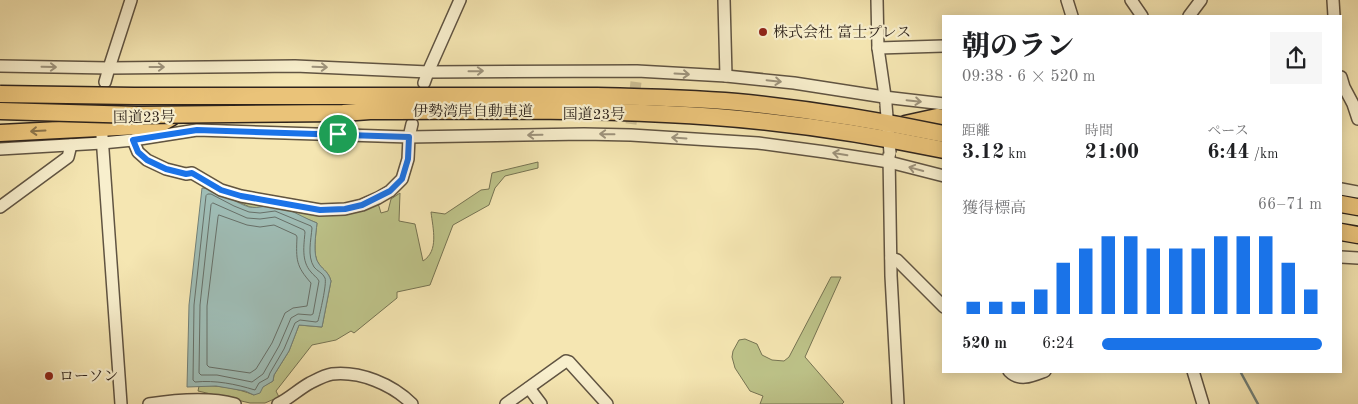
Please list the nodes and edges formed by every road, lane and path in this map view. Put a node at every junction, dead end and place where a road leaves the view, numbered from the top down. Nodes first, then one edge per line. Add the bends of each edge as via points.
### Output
1 (131, 0) edge
2 (460, 0) edge
3 (724, 0) edge
4 (877, 0) edge
5 (1067, 0) edge
6 (1131, 0) edge
7 (1201, 0) edge
8 (1333, 0) edge
9 (1072, 15) edge
10 (1141, 15) edge
11 (1190, 15) edge
12 (1334, 15) edge
13 (942, 46) edge
14 (878, 48) junction
15 (0, 66) edge
16 (109, 68) junction
17 (726, 76) junction
18 (426, 78) junction
19 (1342, 80) edge
20 (105, 82) dead end
21 (0, 86) edge
22 (37, 92) junction
23 (0, 93) edge
24 (885, 101) junction
25 (942, 104) edge
26 (0, 112) edge
27 (172, 117) junction
28 (0, 118) edge
29 (942, 118) edge
30 (1358, 119) edge
31 (412, 124) dead end
32 (905, 124) junction
33 (102, 128) dead end
34 (0, 133) edge
35 (942, 133) edge
36 (942, 133) edge
37 (409, 137) junction
38 (133, 140) junction
39 (102, 143) junction
40 (71, 145) junction
41 (0, 149) edge
42 (942, 150) edge
43 (942, 155) edge
44 (889, 158) junction
45 (942, 175) edge
46 (1342, 189) edge
47 (1358, 192) edge
48 (1342, 204) edge
49 (0, 207) edge
50 (1358, 207) edge
51 (1342, 215) edge
52 (1358, 217) edge
53 (1342, 257) edge
54 (891, 258) junction
55 (1358, 258) edge
56 (942, 305) edge
57 (1011, 373) edge
58 (1039, 373) edge
59 (1194, 373) edge
60 (529, 388) junction
61 (121, 404) edge
62 (149, 404) edge
63 (235, 404) edge
64 (278, 404) edge
65 (412, 404) edge
66 (506, 404) edge
67 (541, 404) edge
68 (607, 404) edge
69 (898, 404) edge
70 (1203, 404) edge

1 - 16 street
2 - 18 street
3 - 17 street
4 - 14 street
5 - 9 street
6 - 10 street
7 - 11 street
8 - 12 street
13 - 14 street
14 - 24 street
15 -> 16 street
16 -> 18 street via 295,66
16 - 20 street
18 -> 17 street
17 -> 24 street via 794,83
19 - 30 street
21 - 22 highway
22 - 23 highway, 国道23号
22 - 32 highway, 国道23号 via 662,96 748,101
23 - 35 highway, 伊勢湾岸自動車道, bridge via 668,97 738,102
24 -> 25 street
24 - 44 street, bridge
26 - 42 highway, 伊勢湾岸自動車道, bridge via 138,115 544,110 658,113 798,125
27 - 28 highway, 国道23号
27 -> 34 highway via 158,125
27 - 43 highway, 国道23号 via 651,114 810,128 912,146
29 - 32 highway
31 - 37 street
32 - 36 highway, 国道23号
33 - 39 street
37 - 38 street via 197,130
37 - 38 street via 408,159 402,179 390,191 362,205 320,210 221,190 192,173 166,169 147,160 138,152
44 -> 37 street via 631,130 584,134
38 - 39 street
39 - 40 street
39 - 61 street
40 - 41 street
40 - 49 street via 68,157
45 -> 44 street
44 - 54 street
46 - 47 street
48 - 50 highway
51 - 52 highway
53 - 55 street
54 - 56 street via 897,260
54 - 69 street
57 - 58 street via 1027,378
59 - 70 street
60 - 66 street
60 - 67 street
60 - 68 street via 570,362
62 - 63 street via 210,400
64 - 65 street via 330,374 355,374 387,385

